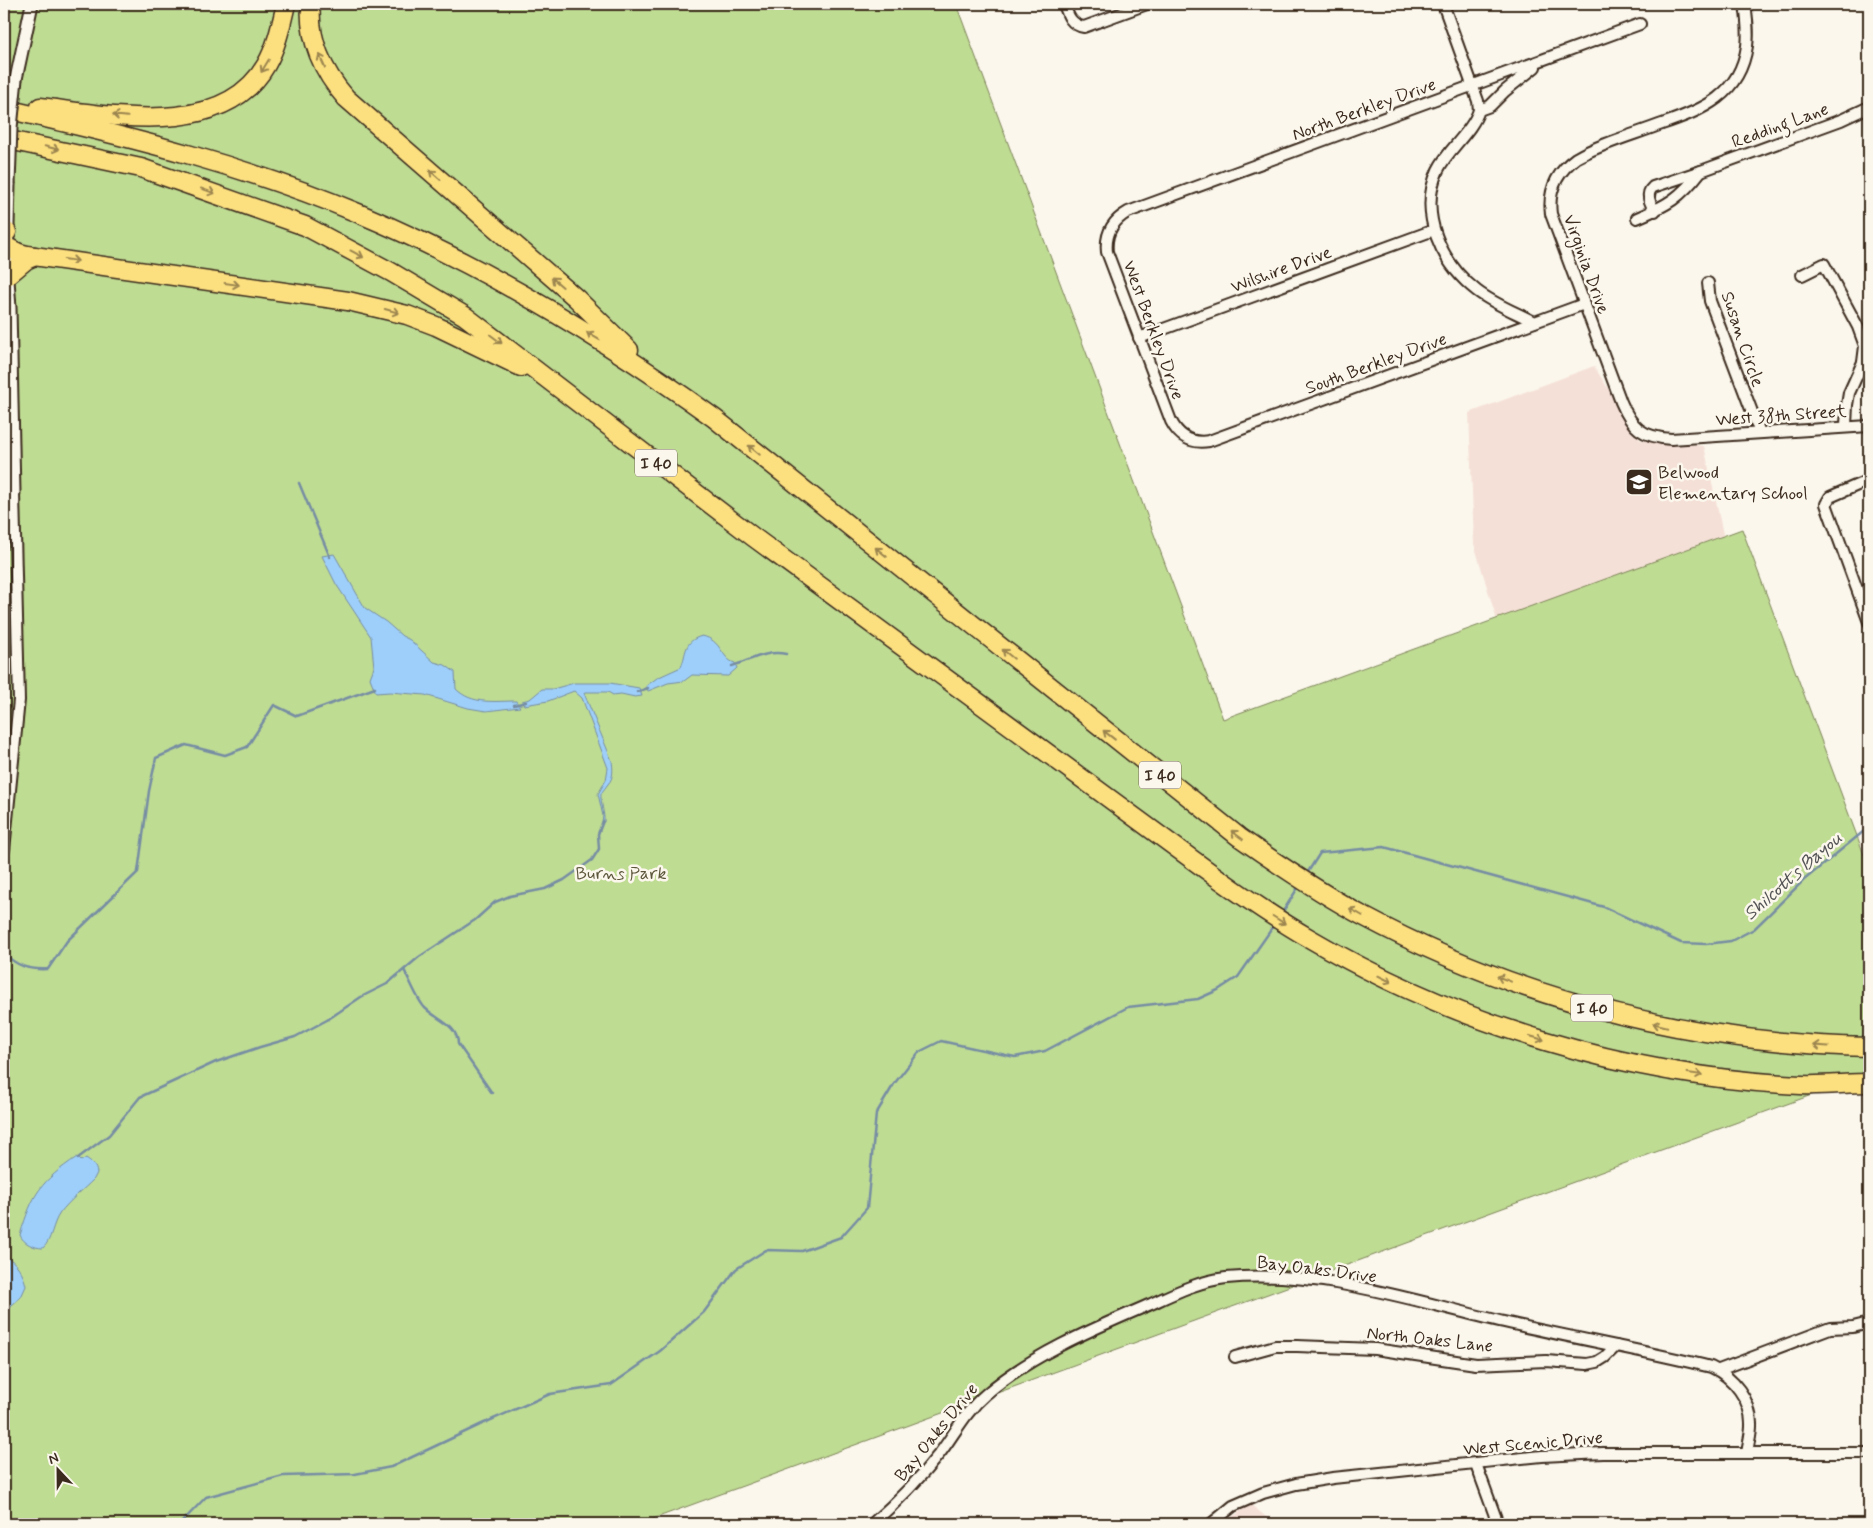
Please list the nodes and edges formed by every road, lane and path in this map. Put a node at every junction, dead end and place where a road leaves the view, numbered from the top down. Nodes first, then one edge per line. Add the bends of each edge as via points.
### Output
1 (32, 4) edge
2 (286, 4) edge
3 (312, 4) edge
4 (1064, 4) edge
5 (1147, 4) edge
6 (1443, 4) edge
7 (1746, 4) edge
8 (1640, 24) dead end
9 (1548, 58) junction
10 (1472, 87) junction
11 (1869, 107) edge
12 (1479, 110) junction
13 (12, 111) edge
14 (4, 139) edge
15 (1701, 171) junction
16 (1655, 210) junction
17 (1637, 218) dead end
18 (1434, 230) junction
19 (1108, 235) joint
20 (6, 253) edge
21 (34, 256) junction
22 (1802, 275) dead end
23 (1708, 283) dead end
24 (1584, 304) junction
25 (1534, 322) junction
26 (1139, 338) junction
27 (656, 376) junction
28 (548, 380) junction
29 (1846, 426) junction
30 (1869, 426) edge
31 (1760, 433) junction
32 (1180, 434) joint
33 (1696, 437) joint
34 (1869, 480) edge
35 (14, 493) junction
36 (4, 500) edge
37 (1869, 622) edge
38 (4, 850) edge
39 (1869, 1047) edge
40 (1869, 1084) edge
41 (1869, 1323) edge
42 (1616, 1346) junction
43 (1235, 1357) dead end
44 (1719, 1370) junction
45 (1747, 1453) junction
46 (1869, 1453) edge
47 (1476, 1464) junction
48 (872, 1524) edge
49 (1212, 1524) edge
50 (1498, 1524) edge

1 - 20 street, bridge via 16,79
2 -> 13 highway via 276,44 263,70 242,92 216,107 180,116 126,117 30,105
27 -> 3 highway via 576,298 346,98 330,77 317,51 311,25
4 - 5 street via 1076,26 1084,27
6 - 10 street
7 - 24 street, Virginia Drive via 1748,39 1745,57 1735,79 1718,99 1696,112 1583,154 1568,164 1556,180 1551,214
8 - 9 street, North Berkley Drive
9 - 10 street, North Berkley Drive
9 - 12 street via 1490,106
10 - 12 street
10 - 19 street, North Berkley Drive via 1128,212 1113,224
11 - 15 street, Redding Lane
12 - 18 street via 1436,177 1431,199
27 -> 13 highway, I 40 via 472,266 356,212 211,160
14 -> 28 highway, I 40 via 141,168 306,226 465,316
15 - 16 street via 1684,193
15 - 16 street, Redding Lane via 1652,187 1649,201
16 - 17 street
18 - 25 street via 1449,262 1478,292
18 - 26 street, Wilshire Drive
19 - 26 street, West Berkley Drive via 1107,252
20 - 21 highway
20 - 21 highway via 26,260
20 - 35 street
21 -> 28 highway via 383,308 436,326
22 - 29 street via 1824,264 1863,339 1864,358 1849,393
23 - 31 street, Susan Circle via 1713,308
24 - 25 street, South Berkley Drive
24 - 33 street, Virginia Drive via 1627,417 1633,425 1657,438
25 - 32 street, South Berkley Drive via 1209,441 1195,442
26 - 32 street, West Berkley Drive via 1171,421
39 -> 27 highway, I 40 via 1748,1040 1609,1012 1557,998 1470,966 1363,917 1239,837 714,418
28 -> 40 highway, I 40 via 752,536 1251,902 1308,938 1453,1009 1580,1050 1665,1069 1756,1081 1812,1085
29 - 30 street, West 38th Street
29 - 31 street, West 38th Street
31 - 33 street, West 38th Street
34 - 37 street via 1830,497 1826,504
35 - 36 street
35 - 38 street via 19,700
41 - 44 street via 1830,1328
42 - 43 street, North Oaks Lane via 1605,1358 1587,1364 1546,1361 1476,1364 1376,1349 1297,1346 1275,1346
42 - 44 street, Bay Oaks Drive
42 - 48 street, Bay Oaks Drive via 1348,1285 1276,1277 1248,1277 1198,1284 1126,1314 1044,1354 1009,1376 977,1402 908,1492
44 - 45 street, Bay Oaks Drive via 1738,1388 1748,1405 1751,1427
45 - 46 street, West Scenic Drive
45 - 47 street, West Scenic Drive via 1603,1453
47 - 49 street, West Scenic Drive via 1296,1484 1242,1501
47 - 50 street

